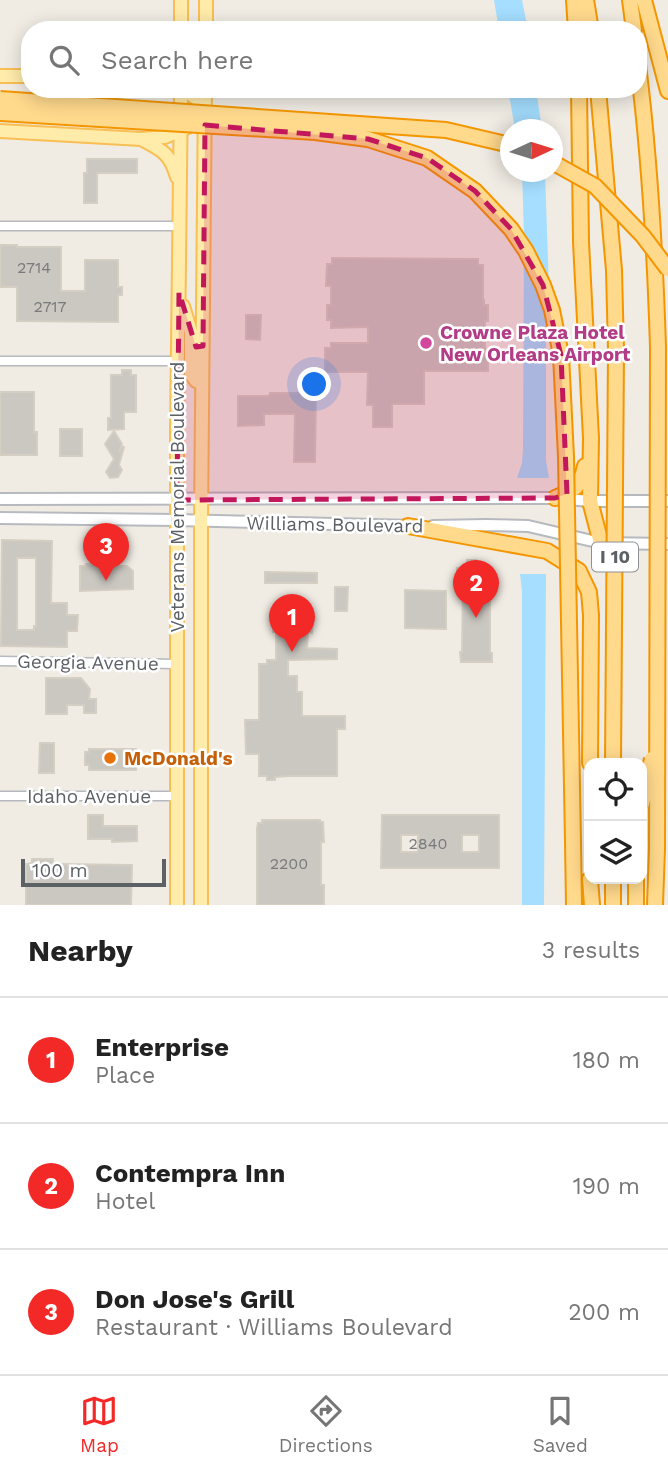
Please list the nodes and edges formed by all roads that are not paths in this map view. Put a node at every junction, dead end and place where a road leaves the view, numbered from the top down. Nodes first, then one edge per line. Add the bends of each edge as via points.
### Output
1 (181, 0) edge
2 (206, 0) edge
3 (574, 0) edge
4 (586, 0) edge
5 (630, 0) edge
6 (643, 0) edge
7 (180, 21) edge
8 (206, 21) edge
9 (575, 21) edge
10 (590, 21) edge
11 (633, 21) edge
12 (0, 76) edge
13 (21, 76) edge
14 (668, 91) edge
15 (181, 98) edge
16 (194, 98) edge
17 (205, 98) edge
18 (579, 98) edge
19 (599, 98) edge
20 (641, 98) edge
21 (0, 99) edge
22 (205, 112) junction
23 (0, 113) edge
24 (0, 131) edge
25 (181, 131) junction
26 (141, 139) junction
27 (500, 141) edge
28 (563, 168) edge
29 (181, 188) junction
30 (0, 226) edge
31 (181, 226) junction
32 (668, 269) edge
33 (179, 292) junction
34 (0, 361) edge
35 (178, 361) junction
36 (202, 383) junction
37 (592, 438) junction
38 (555, 498) junction
39 (0, 499) edge
40 (177, 500) junction
41 (201, 500) junction
42 (590, 501) junction
43 (668, 501) edge
44 (0, 518) edge
45 (177, 520) junction
46 (201, 520) junction
47 (408, 526) junction
48 (601, 543) junction
49 (668, 544) edge
50 (0, 661) edge
51 (177, 664) junction
52 (177, 692) junction
53 (200, 714) junction
54 (668, 719) edge
55 (590, 758) edge
56 (614, 758) edge
57 (647, 780) edge
58 (0, 796) edge
59 (177, 796) junction
60 (590, 884) edge
61 (613, 884) edge
62 (636, 884) edge
63 (177, 905) edge
64 (185, 905) edge
65 (201, 905) edge
66 (574, 905) edge
67 (592, 905) edge
68 (613, 905) edge
69 (636, 905) edge
70 (655, 905) edge

1 - 7 main road
2 - 8 main road
3 - 9 highway
4 - 10 highway
5 - 11 highway
6 - 14 highway
12 - 13 main road
15 - 25 main road, Veterans Memorial Boulevard
16 - 22 main road
17 - 22 main road, Veterans Memorial Boulevard
18 - 37 highway via 581,242
19 - 56 highway, I 10, bridge via 614,270 616,351
20 - 70 highway, I 10, bridge via 658,347
21 - 27 highway, bridge via 446,130
22 - 25 main road
22 - 36 main road, Veterans Memorial Boulevard
23 - 66 highway, bridge via 368,139 427,158 475,191 511,229 543,285 561,355
24 - 26 main road
25 - 26 main road
25 - 29 main road, Veterans Memorial Boulevard
26 - 29 main road via 172,160
28 - 32 highway, bridge via 595,186
29 - 31 main road, Veterans Memorial Boulevard
30 - 31 street
31 - 33 main road, Veterans Memorial Boulevard
33 - 35 main road, Veterans Memorial Boulevard
33 - 36 main road via 191,332 191,374
34 - 35 street
35 - 40 main road, Veterans Memorial Boulevard
36 - 41 main road, Veterans Memorial Boulevard
37 - 38 highway via 582,481 574,491
37 - 42 highway
38 - 41 main road, Williams Boulevard
38 - 42 main road, Williams Boulevard
39 - 40 main road, Williams Boulevard
40 - 41 main road, Williams Boulevard
40 - 45 main road, Veterans Memorial Boulevard
41 - 46 main road, Veterans Memorial Boulevard
42 - 43 main road, Williams Boulevard
42 - 48 highway
44 - 45 main road, Williams Boulevard
45 - 46 main road, Williams Boulevard
45 - 51 main road, Veterans Memorial Boulevard
46 - 47 main road, Williams Boulevard
46 - 53 main road, Veterans Memorial Boulevard
47 - 48 main road, Williams Boulevard via 528,526
47 - 55 highway via 547,551 579,571 589,592 591,615
48 - 49 main road, Williams Boulevard
50 - 51 street, Georgia Avenue
51 - 52 main road, Veterans Memorial Boulevard
52 - 53 main road via 190,697
52 - 59 main road, Veterans Memorial Boulevard
53 - 65 main road, Veterans Memorial Boulevard
54 - 57 highway, bridge
58 - 59 street, Idaho Avenue
59 - 63 main road, Veterans Memorial Boulevard
59 - 64 main road via 185,838
60 - 67 highway
61 - 68 highway
62 - 69 highway

